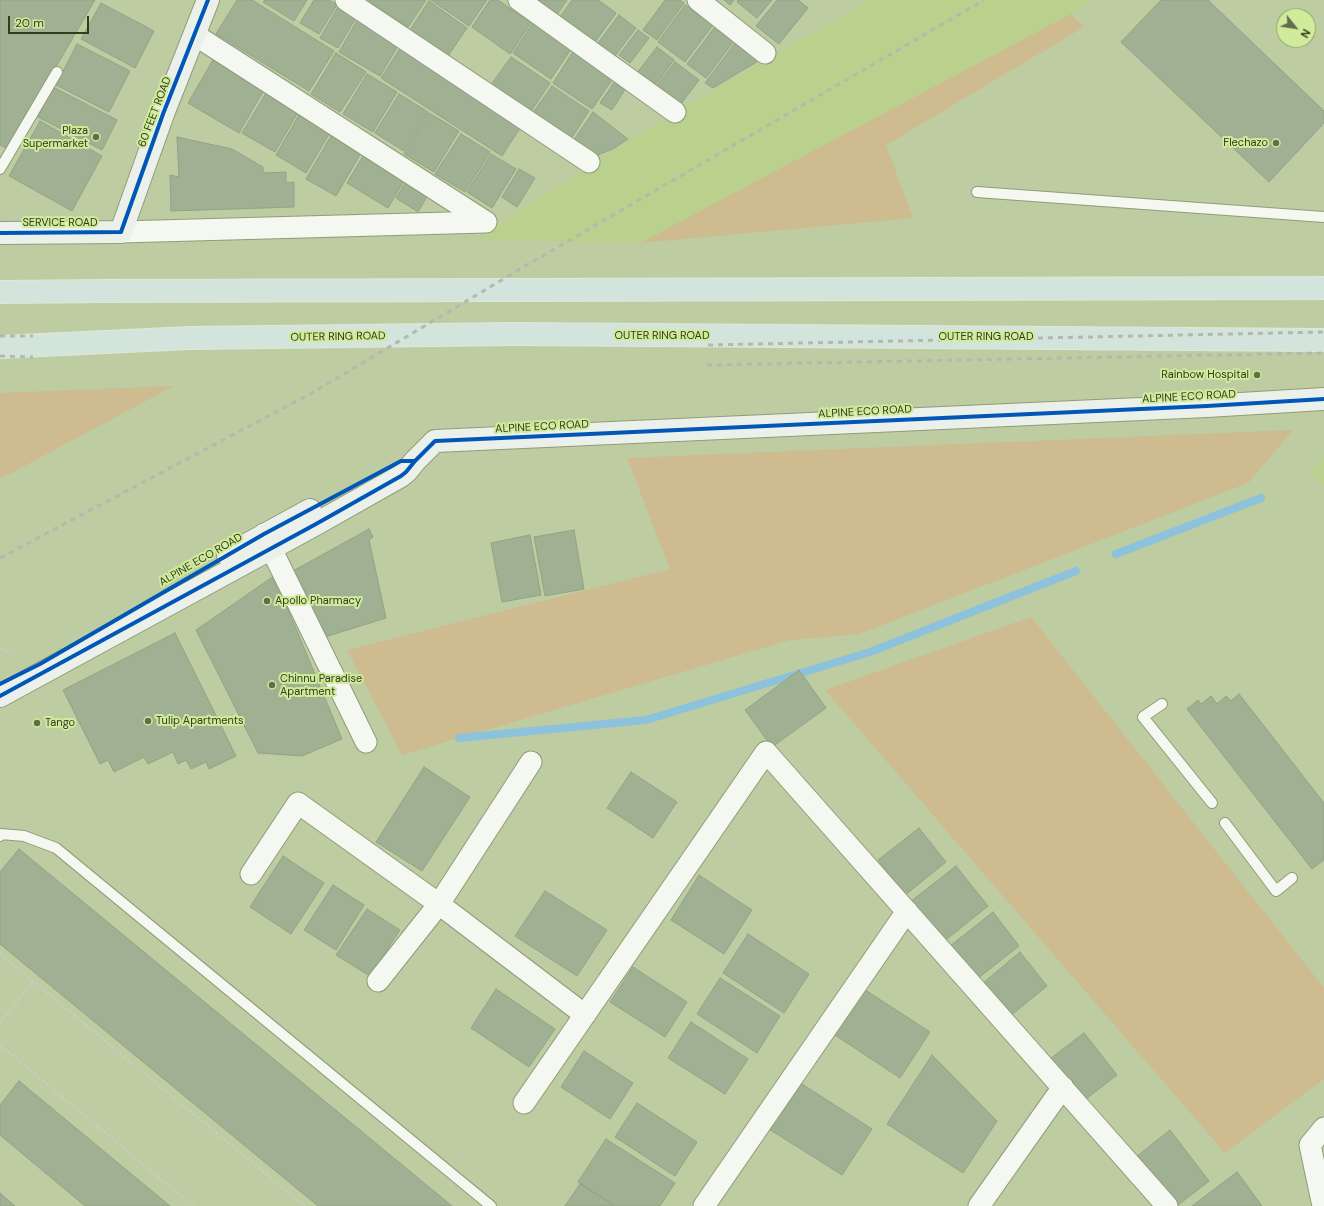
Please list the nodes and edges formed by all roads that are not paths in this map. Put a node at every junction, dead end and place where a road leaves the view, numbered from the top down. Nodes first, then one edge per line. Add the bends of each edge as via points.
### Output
1 (208, 0) edge
2 (346, 0) edge
3 (519, 0) edge
4 (698, 0) edge
5 (195, 35) junction
6 (765, 53) dead end
7 (57, 72) dead end
8 (675, 112) dead end
9 (589, 162) dead end
10 (0, 169) edge
11 (977, 192) dead end
12 (1324, 216) edge
13 (0, 232) edge
14 (121, 232) junction
15 (1324, 288) edge
16 (0, 292) edge
17 (1324, 340) edge
18 (0, 347) edge
19 (1324, 399) edge
20 (268, 541) junction
21 (0, 684) edge
22 (0, 696) edge
23 (1162, 704) dead end
24 (366, 742) dead end
25 (531, 762) dead end
26 (1212, 803) dead end
27 (1225, 823) dead end
28 (0, 836) edge
29 (250, 874) dead end
30 (1292, 878) dead end
31 (438, 904) junction
32 (907, 911) junction
33 (378, 981) dead end
34 (585, 1016) junction
35 (1063, 1087) junction
36 (524, 1103) dead end
37 (1324, 1128) edge
38 (491, 1206) edge
39 (704, 1206) edge
40 (979, 1206) edge
41 (1168, 1206) edge
42 (1323, 1206) edge

1 - 5 street, 60 FEET ROAD
2 - 9 street
3 - 8 street
4 - 6 street
5 - 14 street, 60 FEET ROAD via 163,114
5 - 14 street via 486,222
7 - 10 lane
11 - 12 lane
13 - 14 street, SERVICE ROAD
15 - 16 highway
17 - 18 highway, OUTER RING ROAD via 514,334 190,338
19 - 20 street, ALPINE ECO ROAD via 435,441 400,476
20 - 21 street, ALPINE ECO ROAD
20 - 22 street, ALPINE ECO ROAD
20 - 24 street
23 - 26 lane via 1143,717
25 - 31 street
27 - 30 lane via 1276,891
28 - 38 lane via 24,836 56,848
29 - 31 street via 298,803
31 - 33 street
31 - 34 street
32 - 34 street via 766,752
32 - 35 street
32 - 39 street
34 - 36 street
35 - 40 street
35 - 41 street
37 - 42 street via 1310,1145

